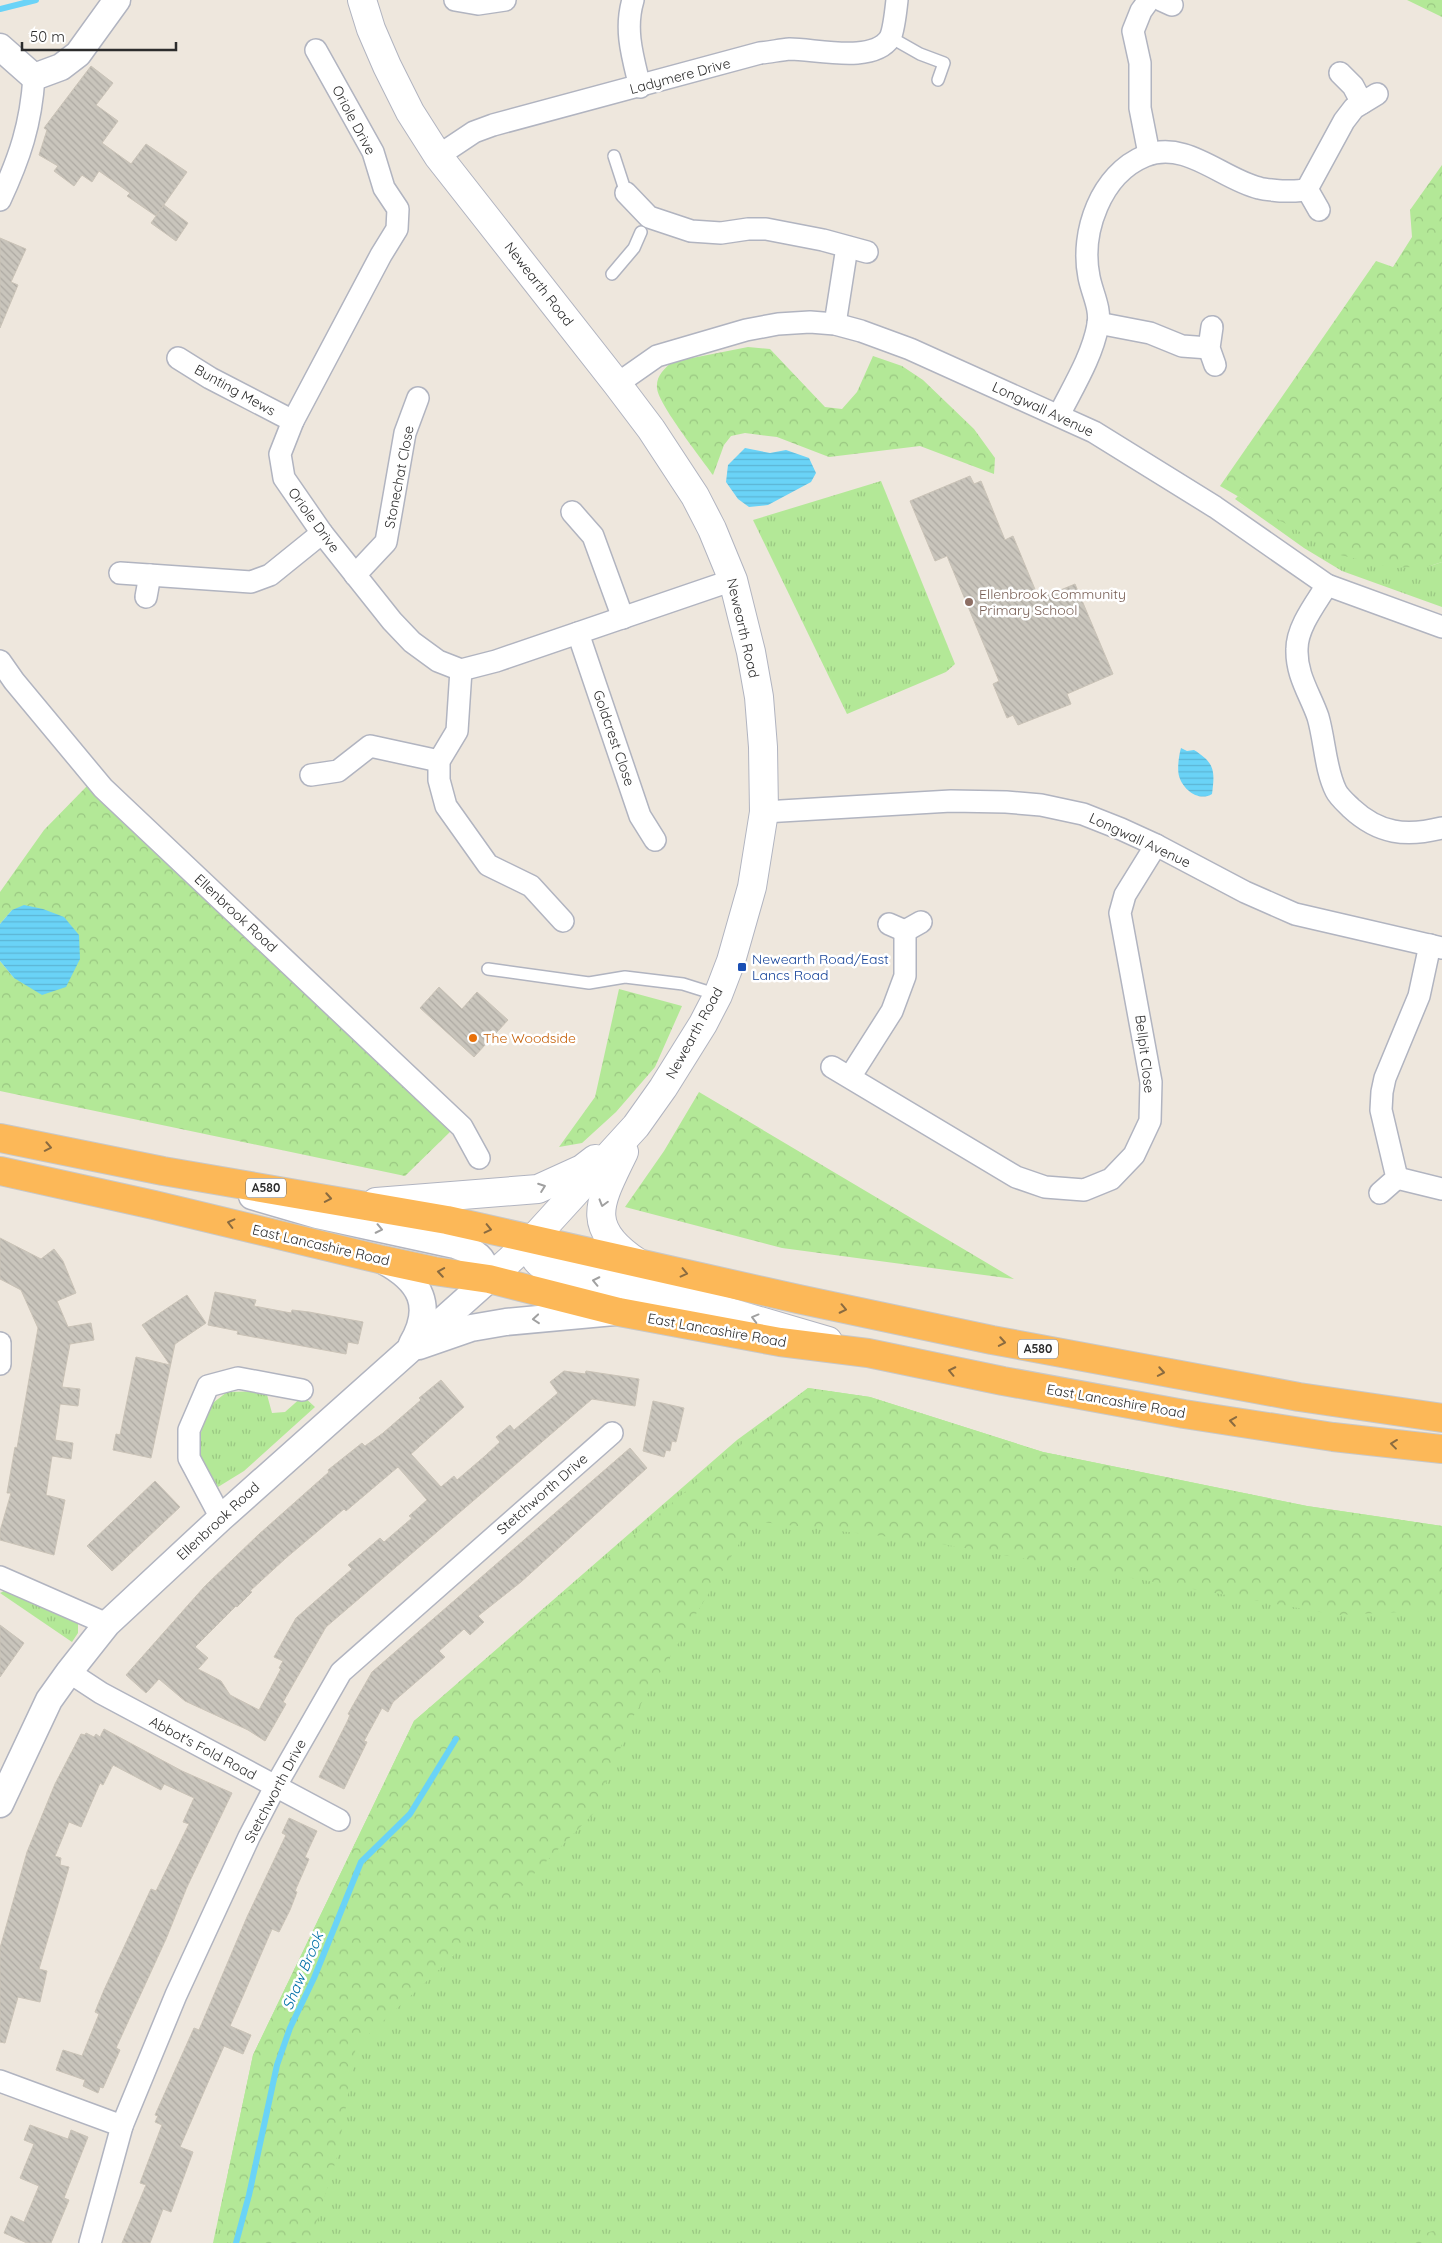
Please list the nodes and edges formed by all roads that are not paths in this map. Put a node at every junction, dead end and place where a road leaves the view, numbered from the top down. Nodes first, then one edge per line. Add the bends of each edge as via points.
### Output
1 (117, 0) edge
2 (362, 0) edge
3 (455, 0) edge
4 (505, 0) edge
5 (633, 0) edge
6 (897, 0) edge
7 (1149, 0) edge
8 (890, 37) junction
9 (0, 47) edge
10 (316, 50) dead end
11 (1340, 73) dead end
12 (34, 77) junction
13 (938, 80) dead end
14 (640, 87) junction
15 (1149, 154) junction
16 (438, 156) junction
17 (614, 156) dead end
18 (1307, 189) junction
19 (626, 192) joint
20 (0, 200) edge
21 (1319, 210) dead end
22 (645, 224) junction
23 (612, 274) dead end
24 (1098, 323) junction
25 (835, 324) junction
26 (1212, 347) dead end
27 (178, 358) dead end
28 (617, 384) junction
29 (418, 398) dead end
30 (1059, 415) junction
31 (294, 421) junction
32 (572, 512) dead end
33 (322, 533) junction
34 (120, 574) dead end
35 (150, 575) junction
36 (355, 575) junction
37 (733, 580) junction
38 (1327, 585) junction
39 (146, 597) dead end
40 (623, 618) junction
41 (1442, 627) edge
42 (578, 633) junction
43 (0, 661) edge
44 (461, 670) junction
45 (7, 688) edge
46 (439, 761) junction
47 (310, 775) dead end
48 (764, 812) junction
49 (1442, 828) edge
50 (655, 840) dead end
51 (1156, 844) junction
52 (563, 920) dead end
53 (905, 926) dead end
54 (1436, 947) edge
55 (488, 969) dead end
56 (718, 995) junction
57 (636, 1126) junction
58 (0, 1138) edge
59 (479, 1158) dead end
60 (163, 1170) junction
61 (0, 1171) edge
62 (1397, 1178) junction
63 (1442, 1189) edge
64 (1380, 1193) dead end
65 (354, 1203) junction
66 (532, 1240) junction
67 (384, 1260) junction
68 (636, 1262) junction
69 (489, 1279) junction
70 (619, 1312) junction
71 (0, 1343) edge
72 (409, 1349) junction
73 (868, 1353) junction
74 (0, 1364) edge
75 (302, 1390) dead end
76 (1442, 1418) edge
77 (612, 1433) dead end
78 (1442, 1449) edge
79 (221, 1518) junction
80 (0, 1577) edge
81 (107, 1624) junction
82 (69, 1672) junction
83 (275, 1787) junction
84 (0, 1802) edge
85 (339, 1820) dead end
86 (0, 2081) edge
87 (122, 2126) junction
88 (90, 2243) edge

1 - 12 street via 78,54 61,67
2 - 16 main road, Newearth Road via 387,66 410,112
3 - 4 street via 478,4
5 - 14 street via 628,26
6 - 8 street
7 - 15 street via 1133,31 1140,63 1140,108
8 - 13 lane via 944,63
8 - 14 street, Ladymere Drive via 876,48 856,54 789,49
9 - 12 street
10 - 31 street, Oriole Drive via 373,152 384,188 398,209 397,229
11 - 18 street via 1370,99 1354,108 1344,121
12 - 20 street via 28,130
14 - 16 street, Ladymere Drive via 492,125 474,132
15 - 18 street via 1182,154 1258,188 1299,192
15 - 24 street via 1132,161 1117,173 1106,188 1090,230 1087,252 1089,277
16 - 28 main road, Newearth Road
17 - 19 lane
18 - 21 street
19 - 22 street
22 - 23 lane via 634,248
22 - 25 street via 721,233 766,229 857,250
24 - 26 street via 1150,334 1182,346
24 - 30 street via 1088,358
25 - 28 street, Longwall Avenue via 778,324 746,330 657,356
25 - 30 street, Longwall Avenue via 910,349
27 - 31 street, Bunting Mews
28 - 37 main road, Newearth Road via 695,496
29 - 36 street, Stonechat Close via 405,433 386,542
30 - 38 street, Longwall Avenue via 1094,432 1188,489
31 - 33 street, Oriole Drive via 280,454 284,478
32 - 40 street via 593,536
33 - 35 street via 262,580
33 - 36 street, Oriole Drive
34 - 35 street
35 - 39 street
36 - 44 street, Oriole Drive via 412,642 438,661
37 - 40 street
37 - 48 main road, Newearth Road via 751,652 758,697
38 - 41 street, Longwall Avenue
38 - 49 street via 1303,626 1296,648 1303,684 1317,717 1336,791 1355,812 1380,828 1413,833
40 - 42 street
42 - 44 street
42 - 50 street, Goldcrest Close via 640,816
43 - 45 street, Ellenbrook Road
44 - 46 street via 457,731
45 - 59 street, Ellenbrook Road via 103,788 462,1127
46 - 47 street via 370,746 338,771
46 - 52 street via 439,780 446,806 488,865 531,886
48 - 51 street, Longwall Avenue via 951,801 1006,802 1083,814
48 - 56 main road, Newearth Road via 752,887
51 - 53 street, Bellpit Close via 1125,895 1120,913 1151,1082 1150,1121 1134,1155 1111,1179 1084,1190 1045,1187 1016,1177 841,1072 892,1011 905,976
51 - 54 street, Longwall Avenue via 1245,892 1295,914
54 - 62 street via 1382,1092 1381,1110
55 - 56 lane via 589,983 625,977 684,984
56 - 57 main road, Newearth Road via 664,1088
65 -> 57 main road via 538,1189 582,1169
57 - 66 main road, Newearth Road
57 -> 68 main road via 608,1186 600,1216 612,1242
58 -> 60 highway, A580
60 -> 65 highway, A580
60 -> 69 street via 317,1215 455,1245 474,1252 486,1264
67 -> 61 highway, East Lancashire Road
62 - 63 street
62 - 64 street
65 -> 66 highway, A580
66 - 68 highway, A580
66 - 69 main road, Newearth Road
73 -> 66 main road via 760,1319 550,1270 539,1264 532,1253
69 -> 67 highway, East Lancashire Road
67 - 72 street via 401,1270 419,1291 424,1319
68 -> 76 highway, A580 via 992,1340 1299,1397
69 - 70 highway, East Lancashire Road
69 - 72 street, Ellenbrook Road
70 -> 72 street via 471,1328
70 - 73 highway, East Lancashire Road via 780,1342
71 - 74 street
72 - 79 street, Ellenbrook Road
78 -> 73 highway, East Lancashire Road via 1332,1437 1184,1414
75 - 79 street via 238,1378 208,1386 189,1430 189,1458
77 - 83 street, Stetchworth Drive via 342,1672
79 - 81 street, Ellenbrook Road
80 - 81 street
81 - 82 street, Ellenbrook Road
82 - 83 street, Abbot's Fold Road via 101,1693
82 - 84 street, Ellenbrook Road via 40,1717
83 - 85 street, Abbot's Fold Road
83 - 87 street, Stetchworth Drive via 176,1995
86 - 87 street
87 - 88 street, Stetchworth Drive

